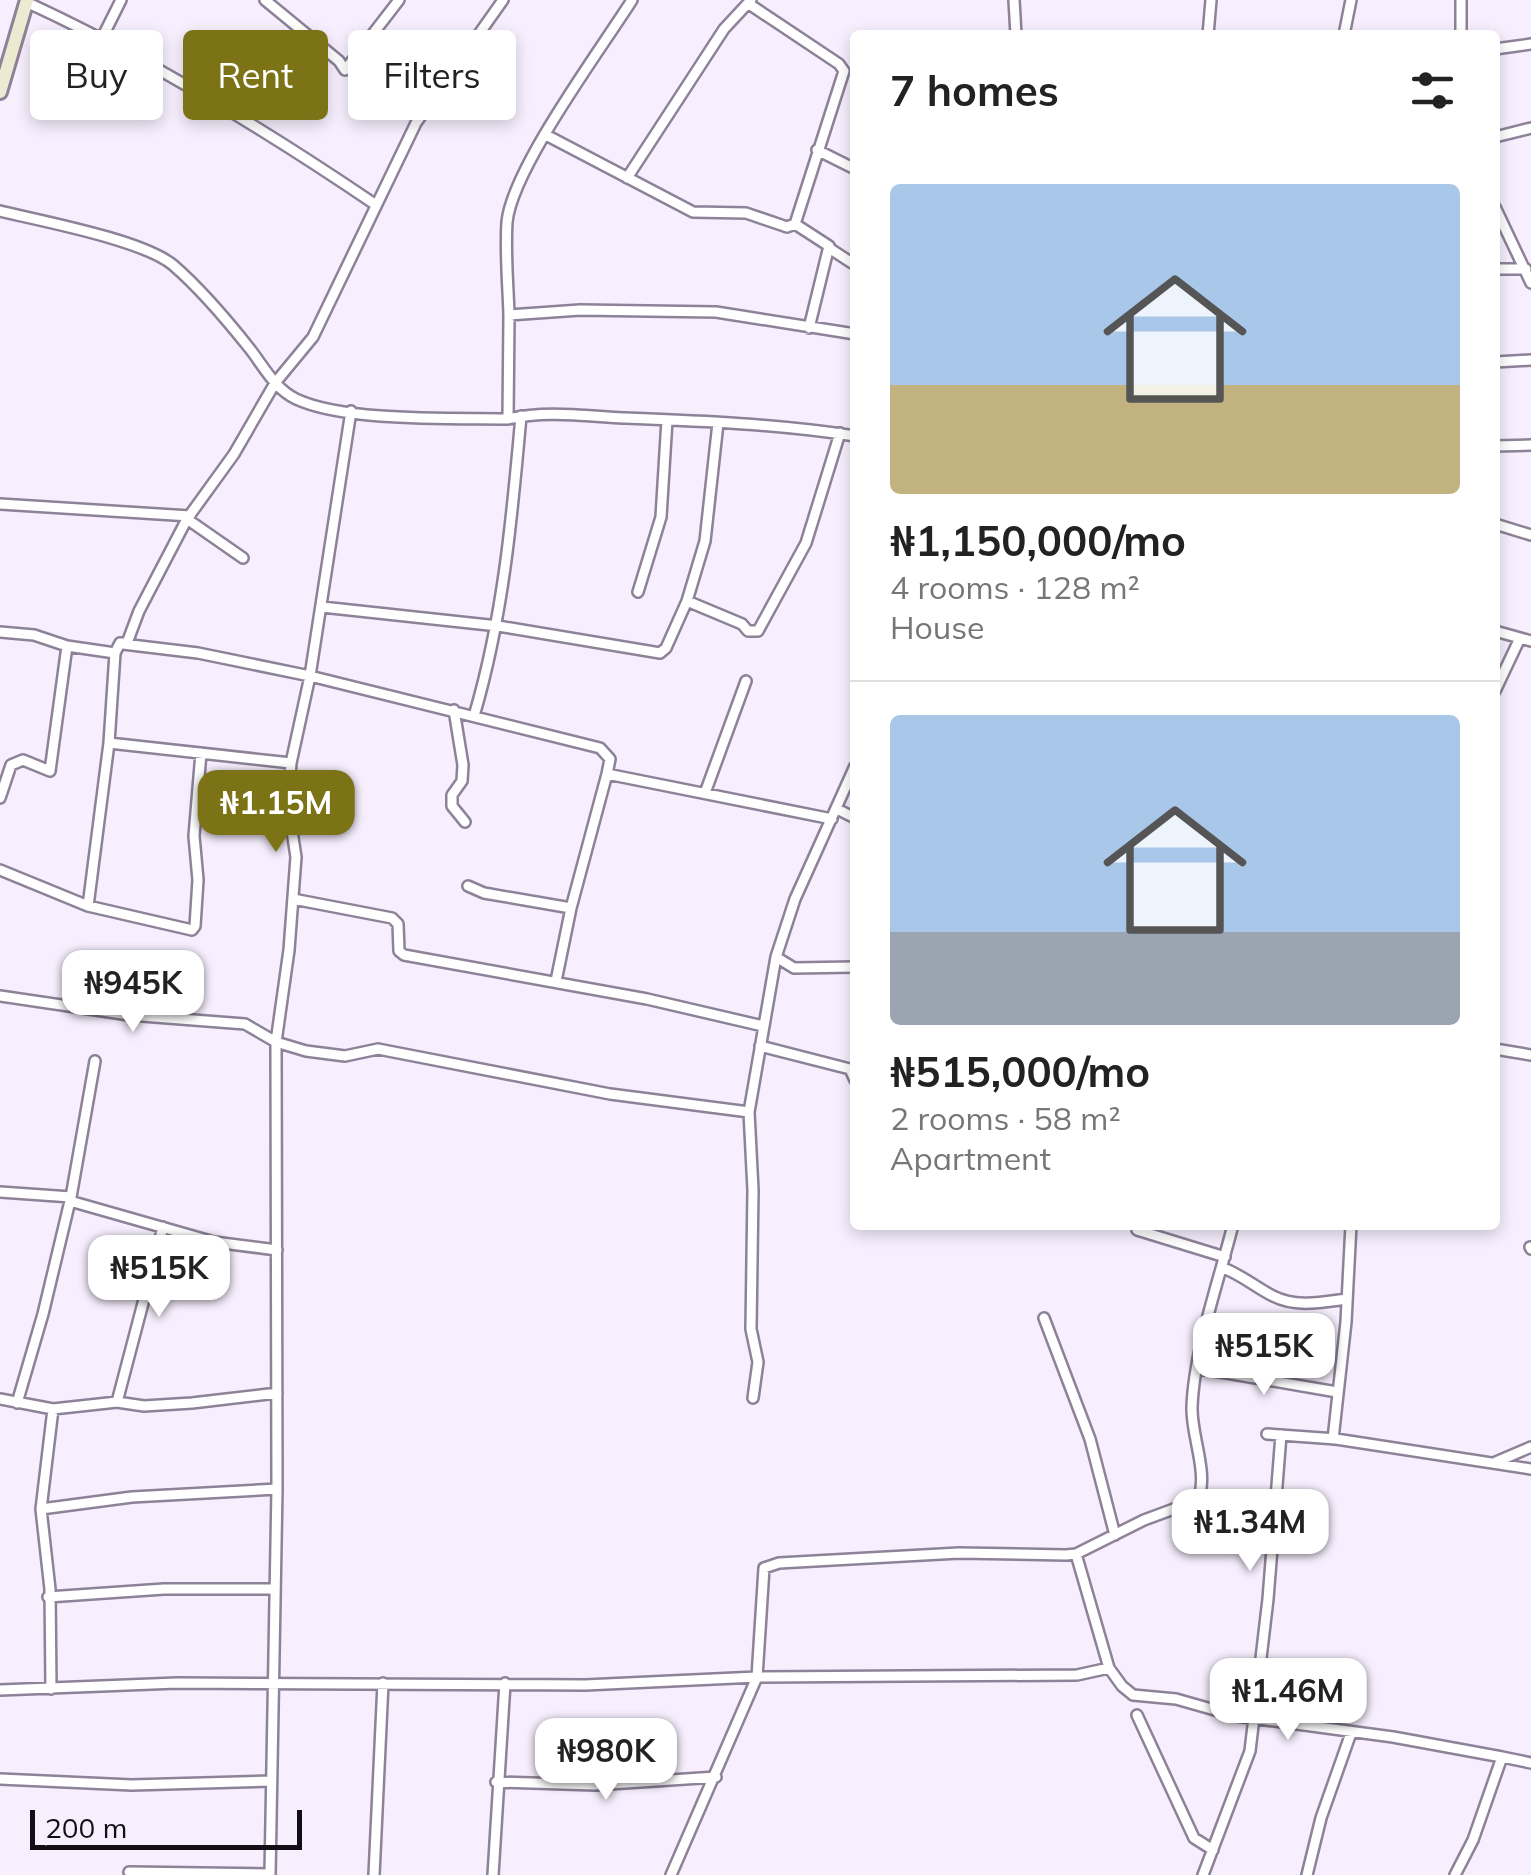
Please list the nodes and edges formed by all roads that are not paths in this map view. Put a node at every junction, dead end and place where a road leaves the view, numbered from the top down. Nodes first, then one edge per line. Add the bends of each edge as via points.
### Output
1 (121, 0) edge
2 (265, 0) edge
3 (399, 0) edge
4 (502, 0) edge
5 (632, 0) edge
6 (1014, 0) edge
7 (1211, 0) edge
8 (1351, 0) edge
9 (1462, 0) edge
10 (26, 1) edge
11 (750, 2) edge
12 (82, 30) edge
13 (106, 30) edge
14 (1016, 30) edge
15 (1208, 30) edge
16 (1345, 30) edge
17 (1460, 30) edge
18 (1531, 44) edge
19 (1500, 49) edge
20 (163, 74) edge
21 (0, 92) edge
22 (1531, 128) edge
23 (546, 134) junction
24 (1500, 136) edge
25 (817, 150) junction
26 (850, 166) edge
27 (627, 178) junction
28 (376, 205) junction
29 (0, 211) edge
30 (1500, 217) edge
31 (794, 224) junction
32 (829, 248) junction
33 (850, 261) edge
34 (1500, 268) edge
35 (1526, 268) junction
36 (1531, 283) edge
37 (509, 315) junction
38 (809, 328) junction
39 (850, 333) edge
40 (1531, 360) edge
41 (1500, 362) edge
42 (275, 383) junction
43 (351, 411) junction
44 (521, 416) junction
45 (508, 419) junction
46 (667, 420) junction
47 (718, 423) junction
48 (840, 434) junction
49 (850, 435) edge
50 (1531, 445) edge
51 (1500, 446) edge
52 (0, 504) edge
53 (189, 517) junction
54 (1500, 526) edge
55 (1531, 535) edge
56 (243, 558) dead end
57 (638, 592) dead end
58 (687, 601) junction
59 (322, 607) junction
60 (498, 626) junction
61 (0, 632) edge
62 (1500, 632) edge
63 (1520, 638) junction
64 (1531, 641) edge
65 (66, 646) junction
66 (118, 648) junction
67 (310, 676) junction
68 (1500, 680) edge
69 (746, 681) dead end
70 (454, 710) junction
71 (474, 716) junction
72 (108, 743) junction
73 (202, 753) junction
74 (291, 763) junction
75 (607, 774) junction
76 (850, 778) edge
77 (706, 793) junction
78 (0, 798) edge
79 (835, 814) junction
80 (850, 817) edge
81 (464, 822) dead end
82 (0, 870) edge
83 (468, 886) dead end
84 (294, 899) junction
85 (88, 906) junction
86 (571, 908) junction
87 (776, 957) junction
88 (850, 967) edge
89 (556, 981) junction
90 (0, 996) edge
91 (763, 1026) junction
92 (276, 1042) junction
93 (760, 1046) junction
94 (1500, 1051) edge
95 (1531, 1054) edge
96 (95, 1061) dead end
97 (850, 1069) edge
98 (749, 1112) junction
99 (0, 1192) edge
100 (70, 1199) junction
101 (163, 1227) junction
102 (1136, 1230) dead end
103 (1233, 1230) edge
104 (1352, 1230) edge
105 (277, 1250) junction
106 (1224, 1262) junction
107 (1347, 1299) junction
108 (1044, 1318) dead end
109 (1197, 1368) junction
110 (1337, 1392) junction
111 (277, 1393) junction
112 (753, 1398) dead end
113 (0, 1399) edge
114 (118, 1402) junction
115 (17, 1403) junction
116 (53, 1409) junction
117 (1267, 1434) dead end
118 (1281, 1435) junction
119 (1333, 1439) junction
120 (1531, 1447) edge
121 (1494, 1464) junction
122 (1531, 1469) edge
123 (277, 1489) junction
124 (41, 1508) junction
125 (1115, 1535) junction
126 (1076, 1554) junction
127 (275, 1588) junction
128 (48, 1597) junction
129 (1110, 1668) junction
130 (757, 1677) junction
131 (383, 1683) junction
132 (505, 1683) junction
133 (273, 1686) junction
134 (51, 1689) junction
135 (0, 1690) edge
136 (1137, 1715) dead end
137 (1254, 1718) junction
138 (1351, 1733) junction
139 (1502, 1757) junction
140 (1531, 1763) edge
141 (716, 1777) junction
142 (0, 1779) edge
143 (270, 1780) junction
144 (496, 1782) junction
145 (1213, 1850) junction
146 (128, 1872) dead end
147 (270, 1875) edge
148 (374, 1875) edge
149 (493, 1875) edge
150 (671, 1875) edge
151 (1203, 1875) edge
152 (1307, 1875) edge
153 (1455, 1875) edge

1 - 13 street
2 - 3 street via 345,70
4 - 28 street via 416,123
5 - 23 street
6 - 14 street
7 - 15 street
8 - 16 street
9 - 17 street
10 - 12 street
10 - 21 street
11 - 25 street via 844,70
11 - 27 street via 724,29
18 - 19 street
20 - 28 street
22 - 24 street
23 - 27 street
23 - 37 street via 513,194 507,221
25 - 26 street
25 - 31 street
27 - 31 street via 693,212 746,213
28 - 42 street via 313,337
29 - 42 street via 170,262
30 - 35 street
31 - 32 street
32 - 33 street
32 - 38 street
34 - 35 street
35 - 36 street
37 - 38 street via 716,312
37 - 45 street
38 - 39 street
40 - 41 street
42 - 43 street via 296,399
42 - 53 street
43 - 45 street
43 - 59 street
44 - 45 street
44 - 46 street
44 - 60 street
46 - 47 street
46 - 57 street via 660,517
47 - 48 street
47 - 58 street via 705,541
48 - 49 street
48 - 58 street via 806,543 758,630
50 - 51 street
52 - 53 street
53 - 56 street
53 - 66 street via 127,643
54 - 55 street
58 - 60 street via 660,653
59 - 60 street
59 - 67 street
60 - 71 street
61 - 65 street
62 - 63 street
63 - 64 street
63 - 68 street
65 - 66 street
65 - 78 street via 50,770 23,760 11,765
66 - 67 street via 198,653
66 - 72 street
67 - 70 street
67 - 74 street
69 - 77 street
70 - 71 street
70 - 81 street via 464,765 452,806
71 - 75 street via 600,748 610,759
72 - 73 street
72 - 85 street
73 - 74 street
73 - 85 street via 195,926 187,930
74 - 84 street
75 - 77 street
75 - 86 street
76 - 79 street
77 - 79 street
79 - 80 street
79 - 87 street
82 - 85 street
83 - 86 street
84 - 89 street via 392,918 404,955
84 - 92 street
86 - 89 street
87 - 88 street via 794,968
87 - 91 street
89 - 91 street
90 - 92 street via 245,1024
91 - 93 street
92 - 98 street via 345,1056 378,1049 610,1094
92 - 105 street
93 - 97 street
93 - 98 street
94 - 95 street
96 - 100 street
98 - 112 street via 751,1328 758,1362
99 - 100 street
100 - 101 street
100 - 115 street
101 - 105 street
101 - 114 street
102 - 106 street
103 - 106 street
104 - 107 street
105 - 111 street
106 - 107 street via 1288,1302
106 - 109 street
107 - 110 street
108 - 125 street via 1090,1439
109 - 110 street
109 - 125 street via 1192,1410 1201,1496
110 - 119 street
111 - 114 street via 144,1406
111 - 123 street
113 - 115 street
114 - 116 street
115 - 116 street
116 - 124 street
117 - 118 street
118 - 119 street
118 - 137 street
119 - 121 street
120 - 121 street
121 - 122 street
123 - 124 street
123 - 127 street
124 - 128 street
125 - 126 street
126 - 129 street
126 - 130 street via 770,1564 762,1577
127 - 128 street
127 - 133 street
128 - 134 street
129 - 130 street via 1062,1676
129 - 137 street via 1133,1695
130 - 132 street
130 - 141 street
131 - 132 street
131 - 133 street
131 - 148 street
132 - 144 street
133 - 134 street
133 - 143 street
134 - 135 street
136 - 145 street via 1194,1838
137 - 138 street
137 - 145 street via 1245,1769
138 - 139 street
138 - 152 street
139 - 140 street
139 - 153 street
141 - 144 street
141 - 150 street
142 - 143 street via 132,1785
143 - 147 street
144 - 149 street
145 - 151 street
146 - 147 street

